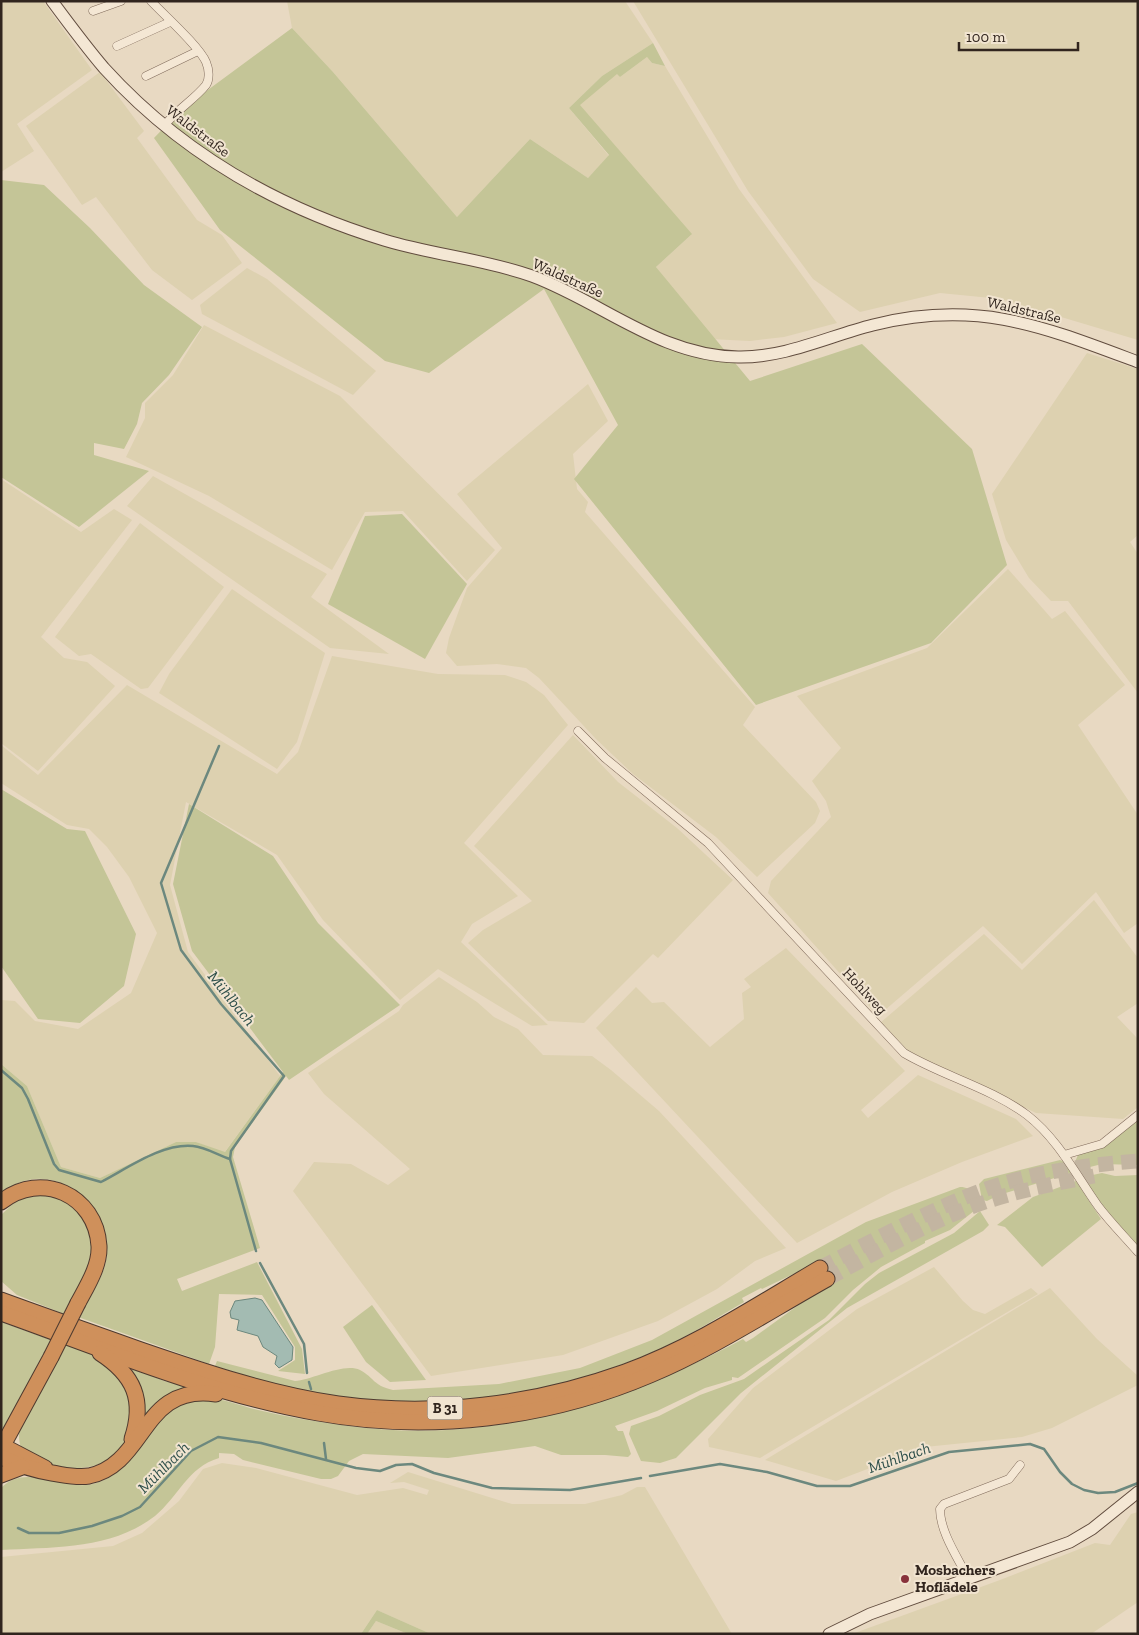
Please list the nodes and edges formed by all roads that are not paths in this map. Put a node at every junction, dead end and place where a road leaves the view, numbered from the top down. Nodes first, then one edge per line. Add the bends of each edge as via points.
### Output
1 (52, 1) edge
2 (121, 1) edge
3 (151, 1) edge
4 (93, 11) dead end
5 (170, 22) junction
6 (117, 46) dead end
7 (198, 51) junction
8 (146, 76) dead end
9 (164, 126) junction
10 (1138, 362) edge
11 (578, 731) dead end
12 (1138, 1115) edge
13 (1064, 1155) junction
14 (3, 1201) edge
15 (1138, 1252) edge
16 (1, 1290) edge
17 (1, 1300) edge
18 (20, 1307) junction
19 (1, 1313) edge
20 (84, 1342) junction
21 (255, 1399) junction
22 (130, 1446) junction
23 (2, 1451) edge
24 (1020, 1465) dead end
25 (22, 1467) junction
26 (53, 1473) junction
27 (1, 1475) edge
28 (1138, 1492) edge
29 (968, 1578) junction
30 (830, 1634) edge

1 - 9 street, Waldstraße via 104,67
2 - 4 street
3 - 5 street
5 - 6 street
5 - 7 street
7 - 8 street
7 - 9 street via 209,74 206,84
9 - 10 street, Waldstraße via 222,169 312,216 388,241 533,277 585,300 643,333 696,352 714,356 767,356 888,322 925,315 963,314 997,316 1042,328
11 - 13 street, Hohlweg via 605,758 708,843 904,1053 1020,1110
12 - 13 street via 1102,1144
13 - 15 street, Hohlweg via 1099,1207
14 - 23 highway, bridge via 19,1190 49,1186 72,1197 92,1220 99,1247 97,1262 78,1303
16 - 18 highway
17 - 18 highway, B 31
18 - 21 highway, B 31 via 219,1376 276,1392 356,1406 444,1408 536,1397 626,1372 823,1274 712,1345 670,1366 614,1389 554,1406 490,1417 405,1421 320,1414
19 - 20 highway, B 31
20 - 21 highway, B 31 via 183,1378
20 - 22 highway via 112,1361 127,1376 134,1389 138,1418
21 - 22 highway via 208,1393 180,1397 159,1410
22 - 26 highway via 118,1461 99,1473 79,1477
23 - 25 highway
23 - 26 highway via 36,1462
24 - 29 street via 1008,1478 944,1504 940,1509 946,1532
25 - 26 highway
25 - 27 highway
28 - 29 street via 1092,1529 1070,1542
29 - 30 street via 863,1617

